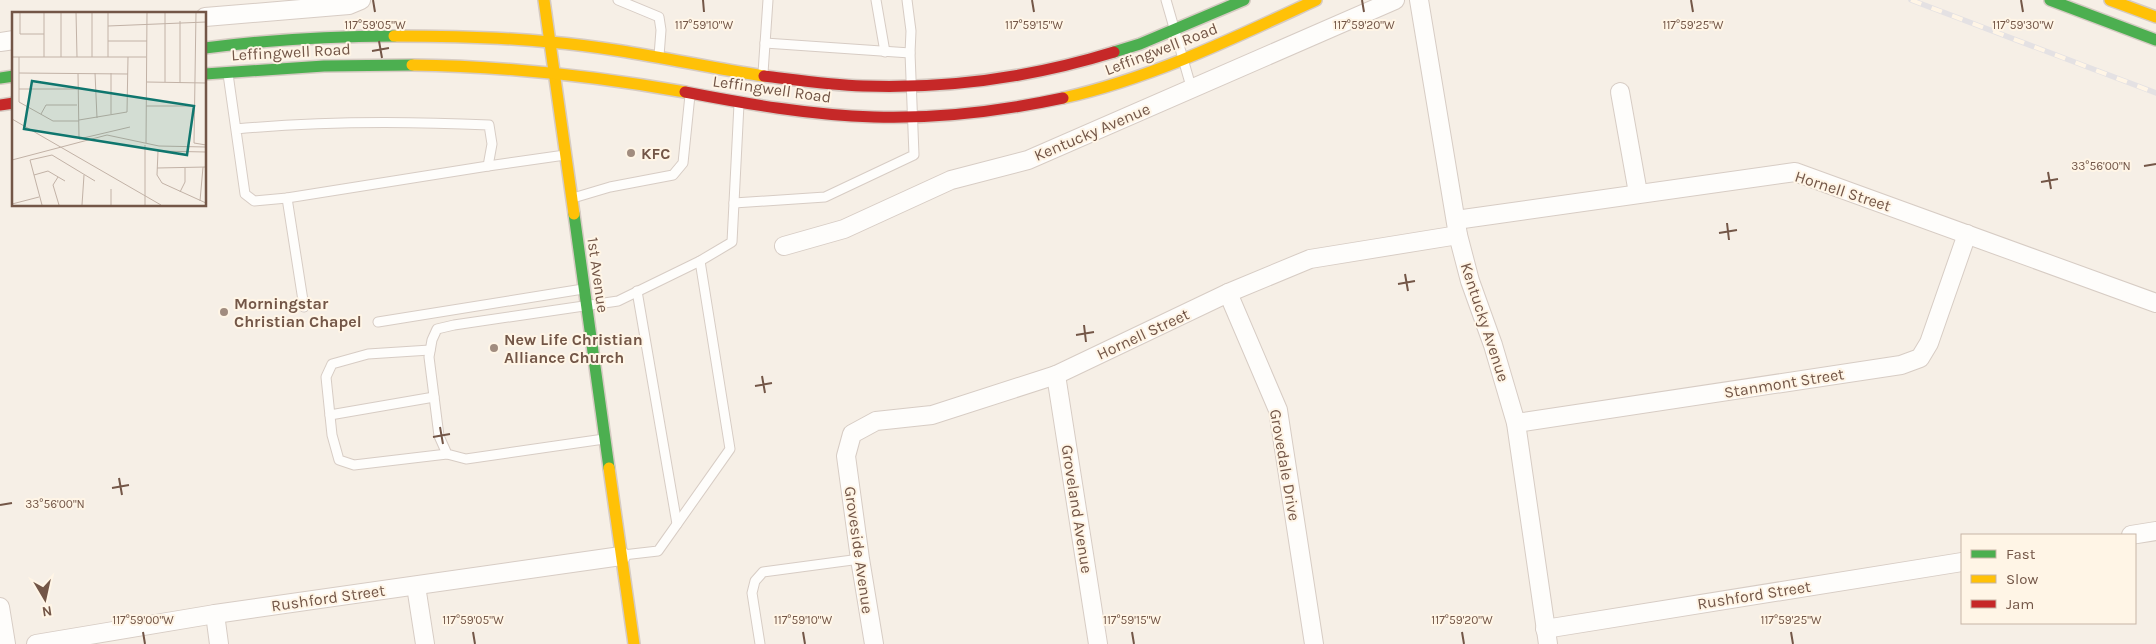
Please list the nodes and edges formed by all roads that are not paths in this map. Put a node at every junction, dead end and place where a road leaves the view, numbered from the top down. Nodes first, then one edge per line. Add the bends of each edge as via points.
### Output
1 (361, 0) edge
2 (544, 0) edge
3 (618, 0) edge
4 (768, 0) edge
5 (876, 0) edge
6 (907, 0) edge
7 (1166, 0) edge
8 (1244, 0) edge
9 (1316, 0) edge
10 (1395, 0) edge
11 (1419, 0) edge
12 (2050, 0) edge
13 (2110, 0) edge
14 (206, 17) edge
15 (2156, 17) edge
16 (1173, 31) junction
17 (2156, 40) edge
18 (551, 42) junction
19 (765, 43) junction
20 (206, 48) edge
21 (885, 52) junction
22 (910, 53) junction
23 (659, 57) junction
24 (1182, 60) junction
25 (227, 72) junction
26 (554, 73) junction
27 (206, 74) edge
28 (763, 76) junction
29 (913, 86) junction
30 (1192, 90) junction
31 (1620, 92) dead end
32 (690, 93) junction
33 (739, 102) junction
34 (913, 117) junction
35 (236, 129) junction
36 (565, 155) junction
37 (488, 166) junction
38 (1638, 194) junction
39 (287, 198) junction
40 (571, 198) junction
41 (734, 202) junction
42 (1457, 227) junction
43 (1967, 234) junction
44 (784, 246) dead end
45 (700, 261) junction
46 (583, 289) junction
47 (637, 291) junction
48 (1228, 293) junction
49 (2156, 303) edge
50 (585, 306) junction
51 (304, 307) dead end
52 (378, 322) dead end
53 (430, 350) junction
54 (1056, 375) junction
55 (434, 398) junction
56 (330, 415) junction
57 (1516, 423) junction
58 (604, 439) junction
59 (446, 454) junction
60 (846, 456) joint
61 (678, 524) junction
62 (2156, 531) edge
63 (2136, 534) edge
64 (621, 556) junction
65 (860, 559) junction
66 (1961, 562) edge
67 (416, 586) junction
68 (0, 607) edge
69 (214, 614) junction
70 (1546, 636) edge
71 (6, 644) edge
72 (36, 644) edge
73 (218, 644) edge
74 (425, 644) edge
75 (634, 644) edge
76 (760, 644) edge
77 (874, 644) edge
78 (1098, 644) edge
79 (1314, 644) edge

1 - 14 street via 349,5
2 - 18 main road, 1st Avenue
3 - 23 lane via 659,17
4 - 19 lane
5 - 21 lane
6 - 22 lane
7 - 16 lane
8 - 16 main road, Leffingwell Road
9 - 24 main road, Leffingwell Road
10 - 30 street, Kentucky Avenue
11 - 42 street, Kentucky Avenue
12 - 17 main road
13 - 15 main road
16 - 24 lane
16 - 29 main road, Leffingwell Road via 1056,68 974,82
18 - 20 main road, Leffingwell Road via 373,35
18 - 23 main road, Leffingwell Road
18 - 26 main road, 1st Avenue
19 - 21 lane
19 - 28 lane
21 - 22 lane
22 - 29 lane
23 - 28 main road, Leffingwell Road
24 - 30 lane
24 - 34 main road, Leffingwell Road via 1130,80 1068,97 1009,108
25 - 26 main road, Leffingwell Road via 411,65 494,67
25 - 27 main road, Leffingwell Road
25 - 35 lane
26 - 32 main road, Leffingwell Road
26 - 36 main road, 1st Avenue
28 - 29 main road, Leffingwell Road via 862,86
29 - 34 lane
30 - 44 street, Kentucky Avenue via 1028,160 951,180 844,229
31 - 38 street
32 - 33 main road, Leffingwell Road
32 - 40 lane via 684,163 673,175
33 - 34 main road, Leffingwell Road via 847,116
33 - 41 lane
34 - 41 lane via 914,156 824,197
35 - 37 lane via 287,124 424,122 489,126 492,144
35 - 39 lane via 245,194 254,201
36 - 37 lane
36 - 40 main road, 1st Avenue
37 - 39 lane
38 - 42 street, Hornell Street
38 - 43 street, Hornell Street via 1795,172
39 - 51 lane
40 - 46 main road, 1st Avenue
41 - 45 lane via 732,242
42 - 48 street, Hornell Street via 1310,259
42 - 57 street, Kentucky Avenue via 1470,281
43 - 49 street, Hornell Street
43 - 57 street, Stanmont Street via 1929,343 1920,358 1901,365
45 - 47 lane
45 - 61 lane via 730,449
46 - 50 main road, 1st Avenue
46 - 52 lane
47 - 50 lane via 618,301
47 - 61 lane
48 - 54 street, Hornell Street
48 - 79 street, Grovedale Drive via 1278,410
50 - 53 lane via 437,330
50 - 58 main road, 1st Avenue
53 - 55 lane
53 - 56 lane via 368,354 332,364 326,377
54 - 60 street, Hornell Street via 932,415 876,421 852,434
54 - 78 street, Groveland Avenue
55 - 56 lane
55 - 59 lane via 439,436
56 - 59 lane via 339,460 354,465
57 - 70 street, Kentucky Avenue
58 - 59 lane via 466,459
58 - 64 main road, 1st Avenue
60 - 65 street, Groveside Avenue
61 - 64 lane via 658,551
62 - 63 street
64 - 67 street, Rushford Street
64 - 75 main road, 1st Avenue
65 - 76 lane via 763,572 755,581 752,592
65 - 77 street, Groveside Avenue
66 - 70 street, Rushford Street
67 - 69 street, Rushford Street
67 - 74 street
68 - 71 street
69 - 72 street, Rushford Street
69 - 73 street

